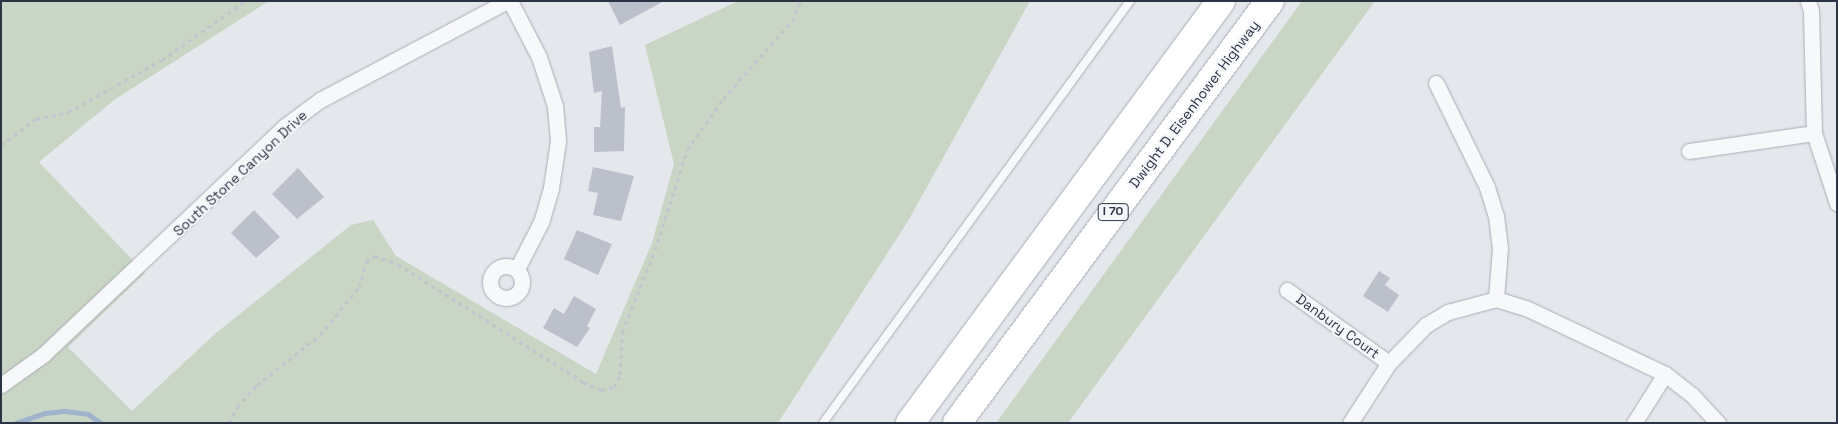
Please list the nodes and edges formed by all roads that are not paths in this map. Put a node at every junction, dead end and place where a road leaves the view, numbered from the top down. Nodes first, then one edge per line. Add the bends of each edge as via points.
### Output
1 (509, 1) edge
2 (1130, 1) edge
3 (1221, 1) edge
4 (1270, 1) edge
5 (1808, 1) edge
6 (1436, 83) dead end
7 (1814, 133) junction
8 (1689, 150) dead end
9 (1837, 203) edge
10 (517, 269) dead end
11 (1287, 290) dead end
12 (1496, 299) junction
13 (1390, 363) junction
14 (1665, 374) junction
15 (1, 385) edge
16 (823, 423) edge
17 (910, 423) edge
18 (957, 423) edge
19 (1350, 423) edge
20 (1634, 423) edge
21 (1718, 423) edge

1 - 10 street via 539,56 555,106 558,141 551,188 540,222
1 - 15 street, South Stone Canyon Drive via 320,100 285,126 43,355
2 - 16 lane
3 - 17 highway, I 70
4 - 18 highway, Dwight D. Eisenhower Highway / I 70
5 - 7 street via 1811,11
6 - 12 street via 1487,187 1496,216 1500,248
7 - 8 street
7 - 9 street
11 - 13 street, Danbury Court
12 - 13 street via 1471,304 1433,321
12 - 14 street via 1526,308
13 - 19 street
14 - 20 street
14 - 21 street via 1692,395

